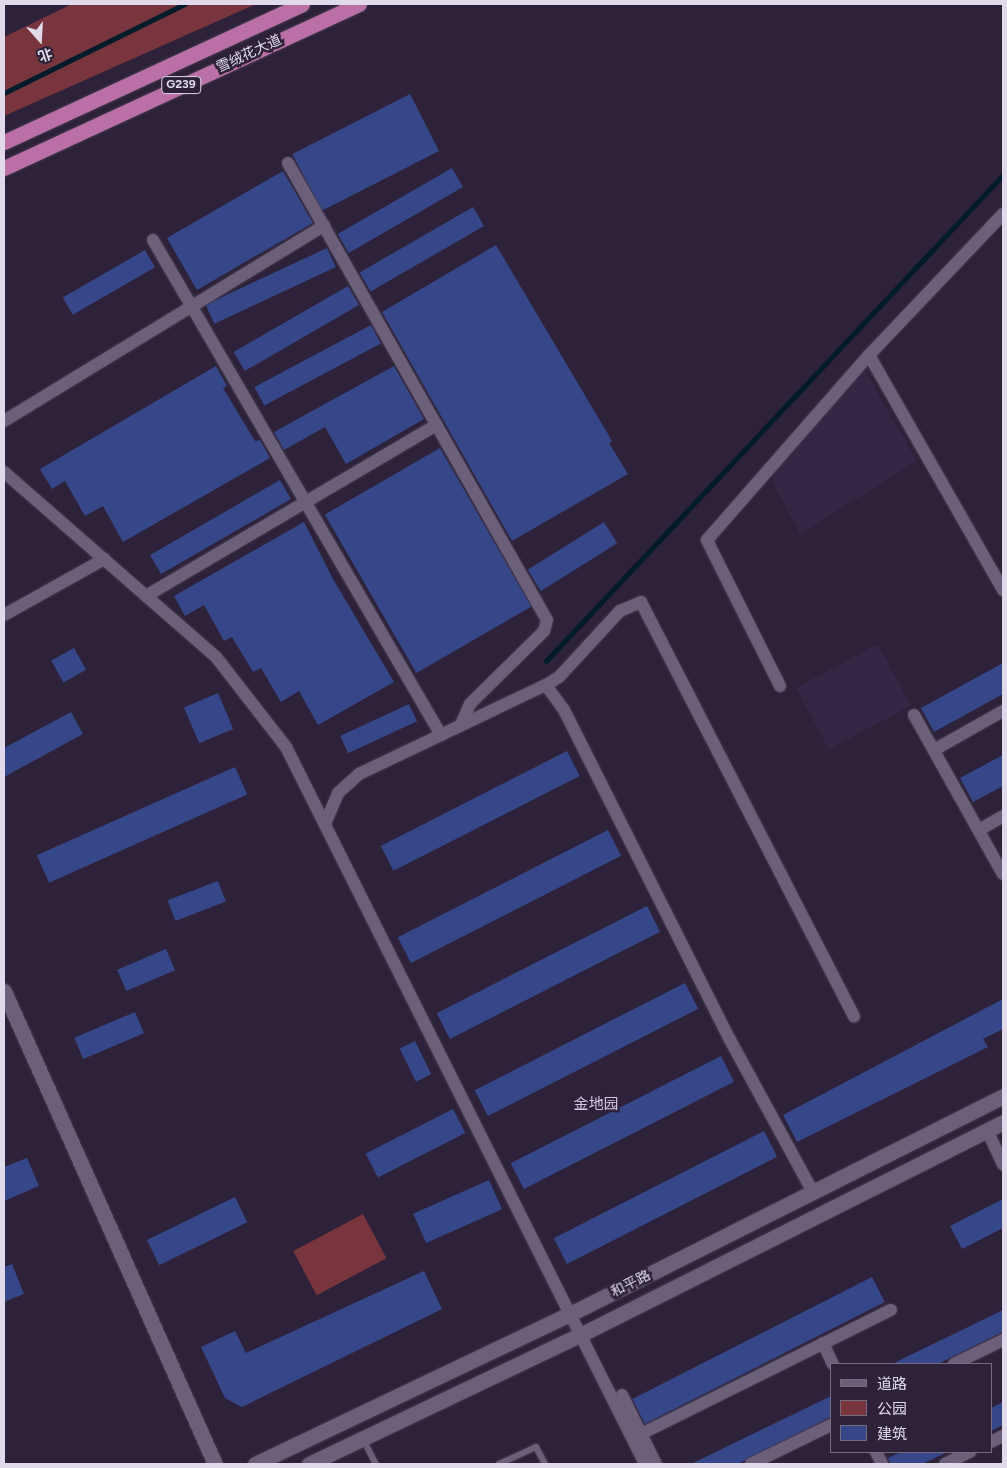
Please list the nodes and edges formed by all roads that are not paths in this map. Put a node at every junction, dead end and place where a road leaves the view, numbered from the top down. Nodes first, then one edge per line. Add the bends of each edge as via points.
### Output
1 (302, 4) edge
2 (359, 4) edge
3 (4, 142) edge
4 (288, 163) dead end
5 (4, 168) edge
6 (1003, 214) edge
7 (324, 226) junction
8 (153, 240) dead end
9 (192, 307) junction
10 (869, 355) junction
11 (4, 421) edge
12 (436, 425) junction
13 (4, 472) edge
14 (305, 502) junction
15 (104, 559) junction
16 (1003, 590) edge
17 (146, 596) junction
18 (4, 615) edge
19 (546, 685) junction
20 (780, 686) dead end
21 (1003, 711) edge
22 (914, 714) dead end
23 (460, 726) junction
24 (441, 735) junction
25 (934, 750) junction
26 (1003, 816) edge
27 (325, 824) junction
28 (979, 830) junction
29 (1003, 874) edge
30 (4, 991) edge
31 (854, 1016) dead end
32 (1003, 1096) edge
33 (1003, 1122) edge
34 (986, 1130) junction
35 (1003, 1165) edge
36 (813, 1192) junction
37 (890, 1310) dead end
38 (572, 1314) junction
39 (582, 1334) junction
40 (1003, 1340) edge
41 (823, 1343) junction
42 (833, 1363) edge
43 (956, 1363) edge
44 (622, 1395) dead end
45 (830, 1425) edge
46 (641, 1434) junction
47 (363, 1438) junction
48 (968, 1453) edge
49 (215, 1464) edge
50 (255, 1464) edge
51 (309, 1464) edge
52 (376, 1464) edge
53 (499, 1464) edge
54 (545, 1464) edge
55 (645, 1464) edge
56 (656, 1464) edge
57 (751, 1464) edge
58 (945, 1464) edge

1 - 3 highway, 雪绒花大道 / G239
2 - 5 highway, 雪绒花大道 / G239
4 - 7 street
6 - 10 street
7 - 9 street
7 - 12 street
8 - 9 street
9 - 11 street
9 - 14 street
10 - 16 street
10 - 20 street via 707,540
12 - 14 street
12 - 23 street via 547,620 544,632 470,704
13 - 15 street
14 - 17 street
14 - 24 street
15 - 17 street
15 - 18 street
17 - 27 street via 216,657 286,746
19 - 23 street
19 - 31 street via 559,677 620,611 641,602
19 - 36 street via 564,710 729,1038
21 - 25 street
22 - 25 street
23 - 24 street
24 - 27 street via 359,774 338,793
25 - 28 street
26 - 28 street
27 - 38 street
28 - 29 street
30 - 49 street
32 - 36 street, 和平路
33 - 34 street, 和平路
34 - 35 street
34 - 39 street, 和平路
36 - 38 street, 和平路
37 - 41 street
38 - 39 street
38 - 50 street, 和平路
39 - 47 street, 和平路
39 - 55 street
40 - 43 street
41 - 42 street
41 - 46 street
44 - 46 street
45 - 57 street
46 - 56 street
47 - 51 street, 和平路
47 - 52 lane
48 - 58 street
53 - 54 lane via 536,1447

